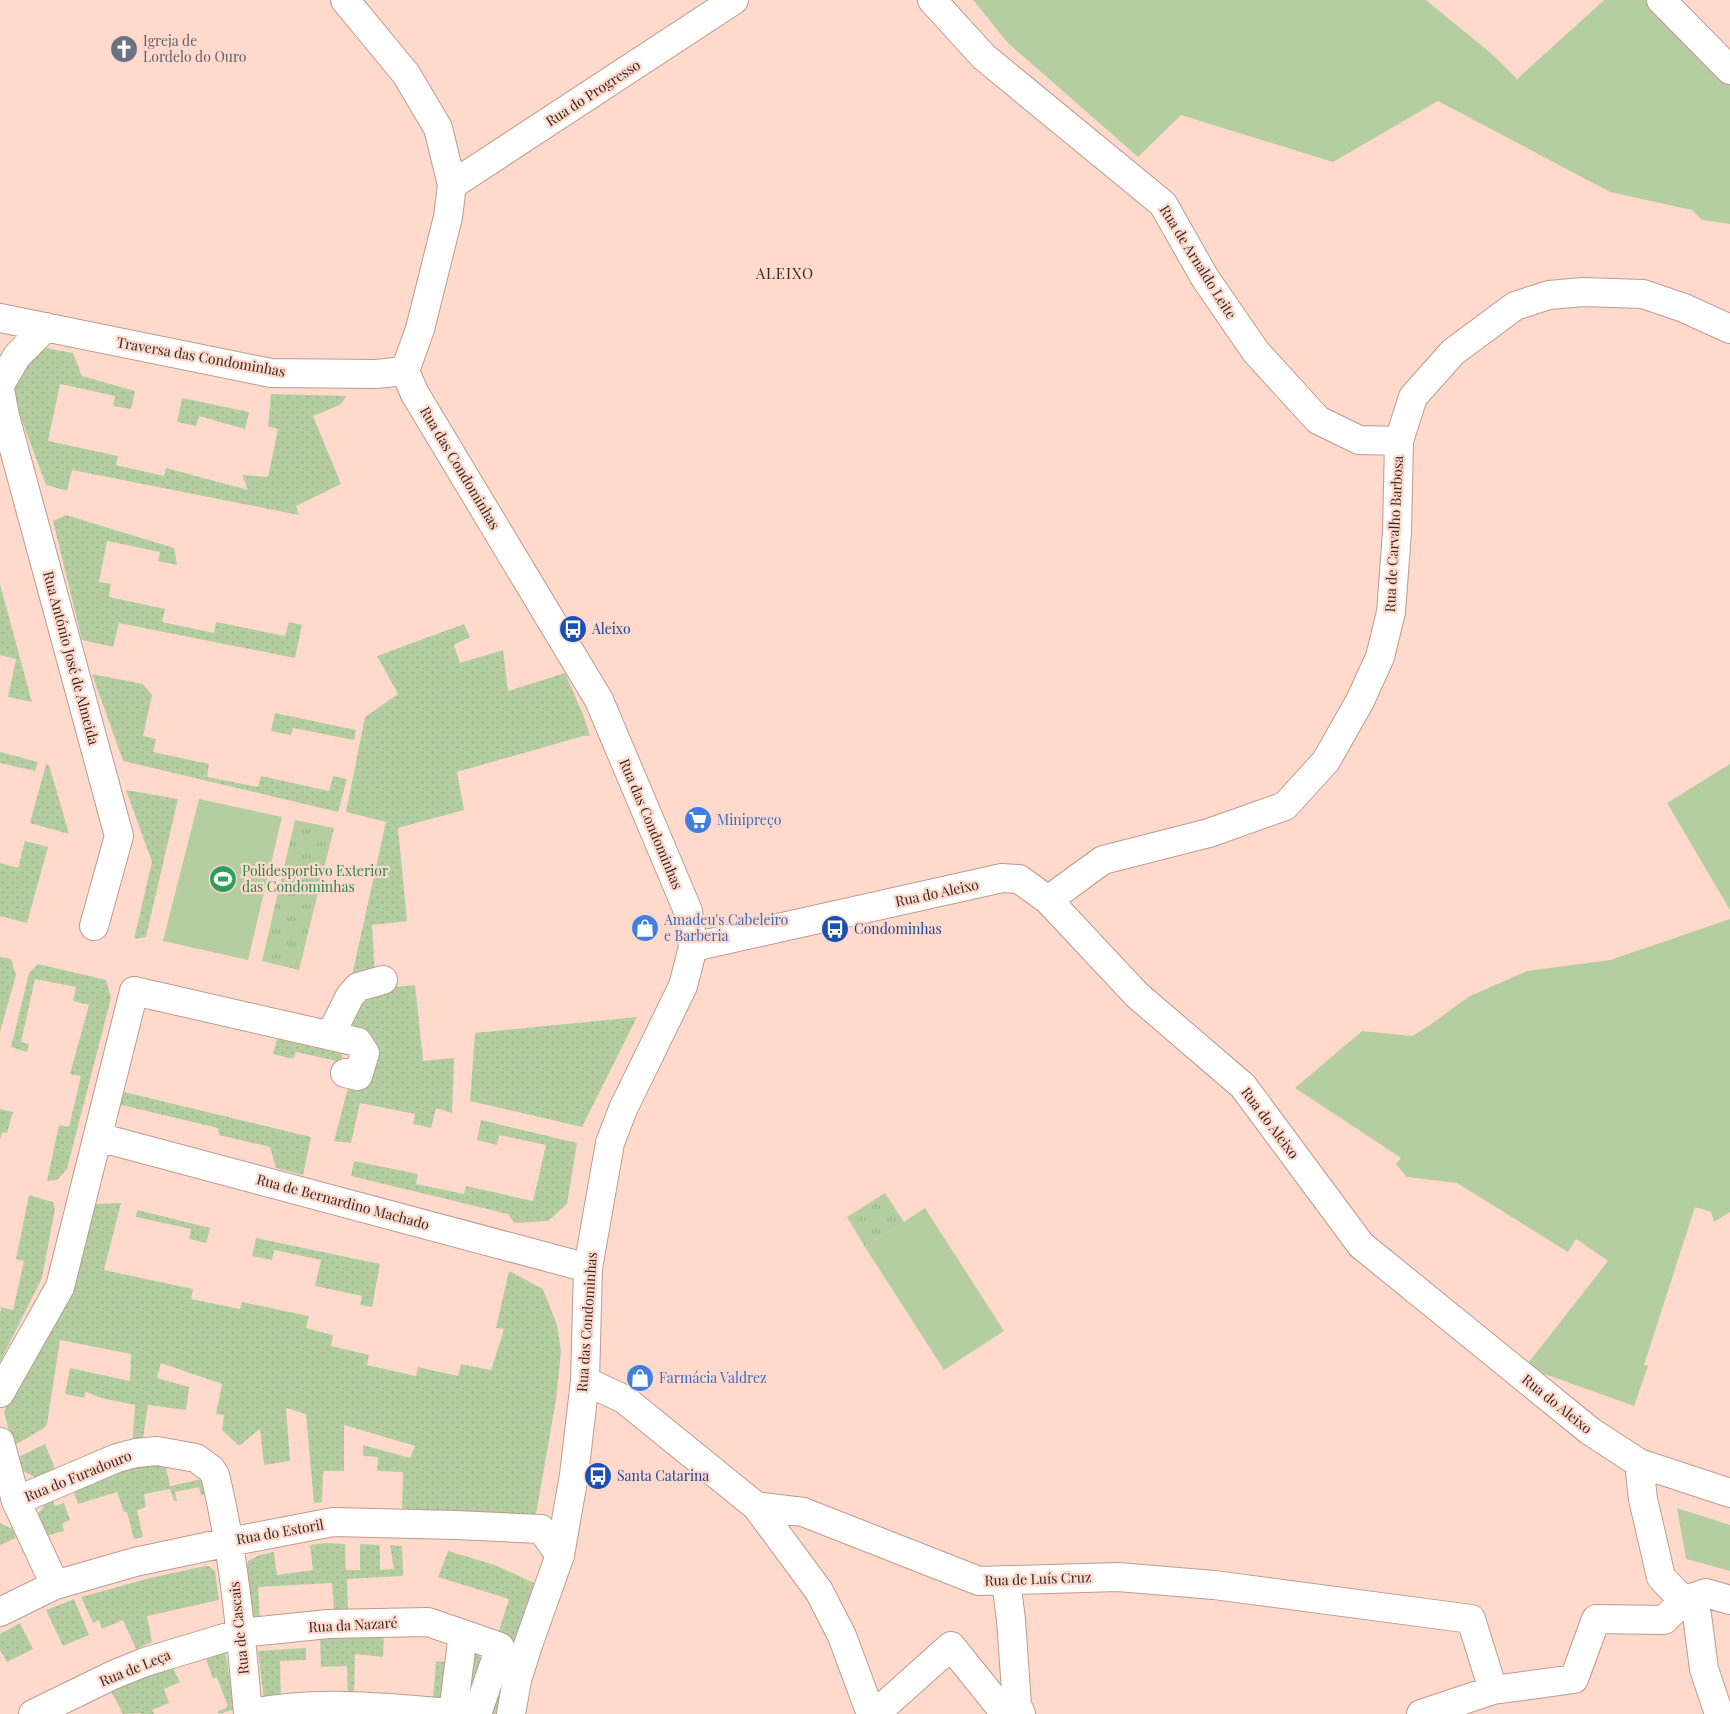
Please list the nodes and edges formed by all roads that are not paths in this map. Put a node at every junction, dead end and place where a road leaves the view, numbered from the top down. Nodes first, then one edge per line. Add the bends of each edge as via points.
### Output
1 (345, 0) edge
2 (734, 0) edge
3 (932, 0) edge
4 (1661, 0) edge
5 (1730, 70) edge
6 (452, 185) junction
7 (0, 318) edge
8 (46, 327) junction
9 (1730, 329) edge
10 (405, 371) junction
11 (0, 385) edge
12 (0, 389) edge
13 (1399, 441) junction
14 (1048, 900) junction
15 (94, 926) dead end
16 (694, 947) junction
17 (383, 980) dead end
18 (330, 1036) junction
19 (345, 1073) dead end
20 (98, 1137) junction
21 (588, 1268) junction
22 (585, 1381) junction
23 (0, 1392) edge
24 (0, 1442) edge
25 (1639, 1463) junction
26 (1730, 1493) edge
27 (8, 1497) edge
28 (756, 1506) junction
29 (229, 1542) junction
30 (560, 1554) junction
31 (1006, 1580) junction
32 (55, 1585) junction
33 (1730, 1600) edge
34 (1682, 1601) junction
35 (0, 1612) edge
36 (240, 1633) junction
37 (464, 1634) junction
38 (1493, 1690) junction
39 (1019, 1709) edge
40 (33, 1714) edge
41 (249, 1714) edge
42 (461, 1714) edge
43 (512, 1714) edge
44 (873, 1714) edge
45 (1421, 1714) edge
46 (1719, 1714) edge

1 - 6 street via 406,74 438,128
2 - 6 street, Rua do Progresso
3 - 13 street, Rua de Arnaldo Leite via 984,57 1164,204 1205,278 1256,352 1318,420 1359,440
4 - 5 street
6 - 10 street via 448,217 420,329
7 - 8 street, Traversa das Condominhas
8 - 10 street, Traversa das Condominhas via 271,373 376,374
8 - 11 street via 17,356
9 - 13 street, Rua de Carvalho Barbosa via 1643,294 1583,292 1549,295 1515,306 1453,352 1412,397
10 - 16 street, Rua das Condominhas via 415,394 599,700 688,911
12 - 15 street, Rua António José de Almeida via 119,836
13 - 14 street, Rua de Carvalho Barbosa via 1392,612 1380,656 1360,701 1326,761 1285,806 1208,832 1103,860
14 - 16 street, Rua do Aleixo via 1019,879 1002,878
14 - 25 street, Rua do Aleixo via 1137,995 1243,1086 1361,1245 1590,1431
16 - 21 street, Rua das Condominhas via 683,986 623,1109 610,1143
17 - 18 street via 358,987
18 - 19 street via 358,1042 365,1053 358,1076
18 - 20 street via 134,991
20 - 21 street, Rua de Bernardino Machado
20 - 23 street via 60,1287
21 - 22 street, Rua das Condominhas
22 - 28 street via 624,1399
22 - 30 street, Rua das Condominhas via 574,1475
24 - 27 street
25 - 26 street, Rua do Aleixo
25 - 34 street via 1643,1499 1661,1577
27 - 29 street, Rua do Furadouro via 136,1453 157,1452 196,1458 215,1475
27 - 32 street
28 - 31 street, Rua de Luís Cruz via 803,1512 979,1581
28 - 44 street via 819,1591 842,1636
29 - 30 street, Rua do Estoril via 333,1522 456,1525 541,1529
29 - 32 street, Rua do Estoril via 135,1562
29 - 36 street, Rua de Cascais
30 - 43 street, Rua das Condominhas via 517,1680
31 - 38 street, Rua de Luís Cruz via 1118,1576 1214,1585 1471,1620
31 - 39 street
32 - 35 street, Rua do Estoril
33 - 34 street via 1706,1593
34 - 38 street via 1664,1620 1596,1619 1574,1679
34 - 46 street via 1697,1615 1704,1669
36 - 37 street, Rua da Nazaré via 328,1624 428,1622
36 - 40 street, Rua de Leça via 113,1674
36 - 41 street, Rua de Cascais
37 - 42 street
37 - 42 street, Rua da Nazaré via 500,1647
38 - 45 street
39 - 44 street via 1000,1707 951,1646
41 - 42 street via 283,1708 364,1706

